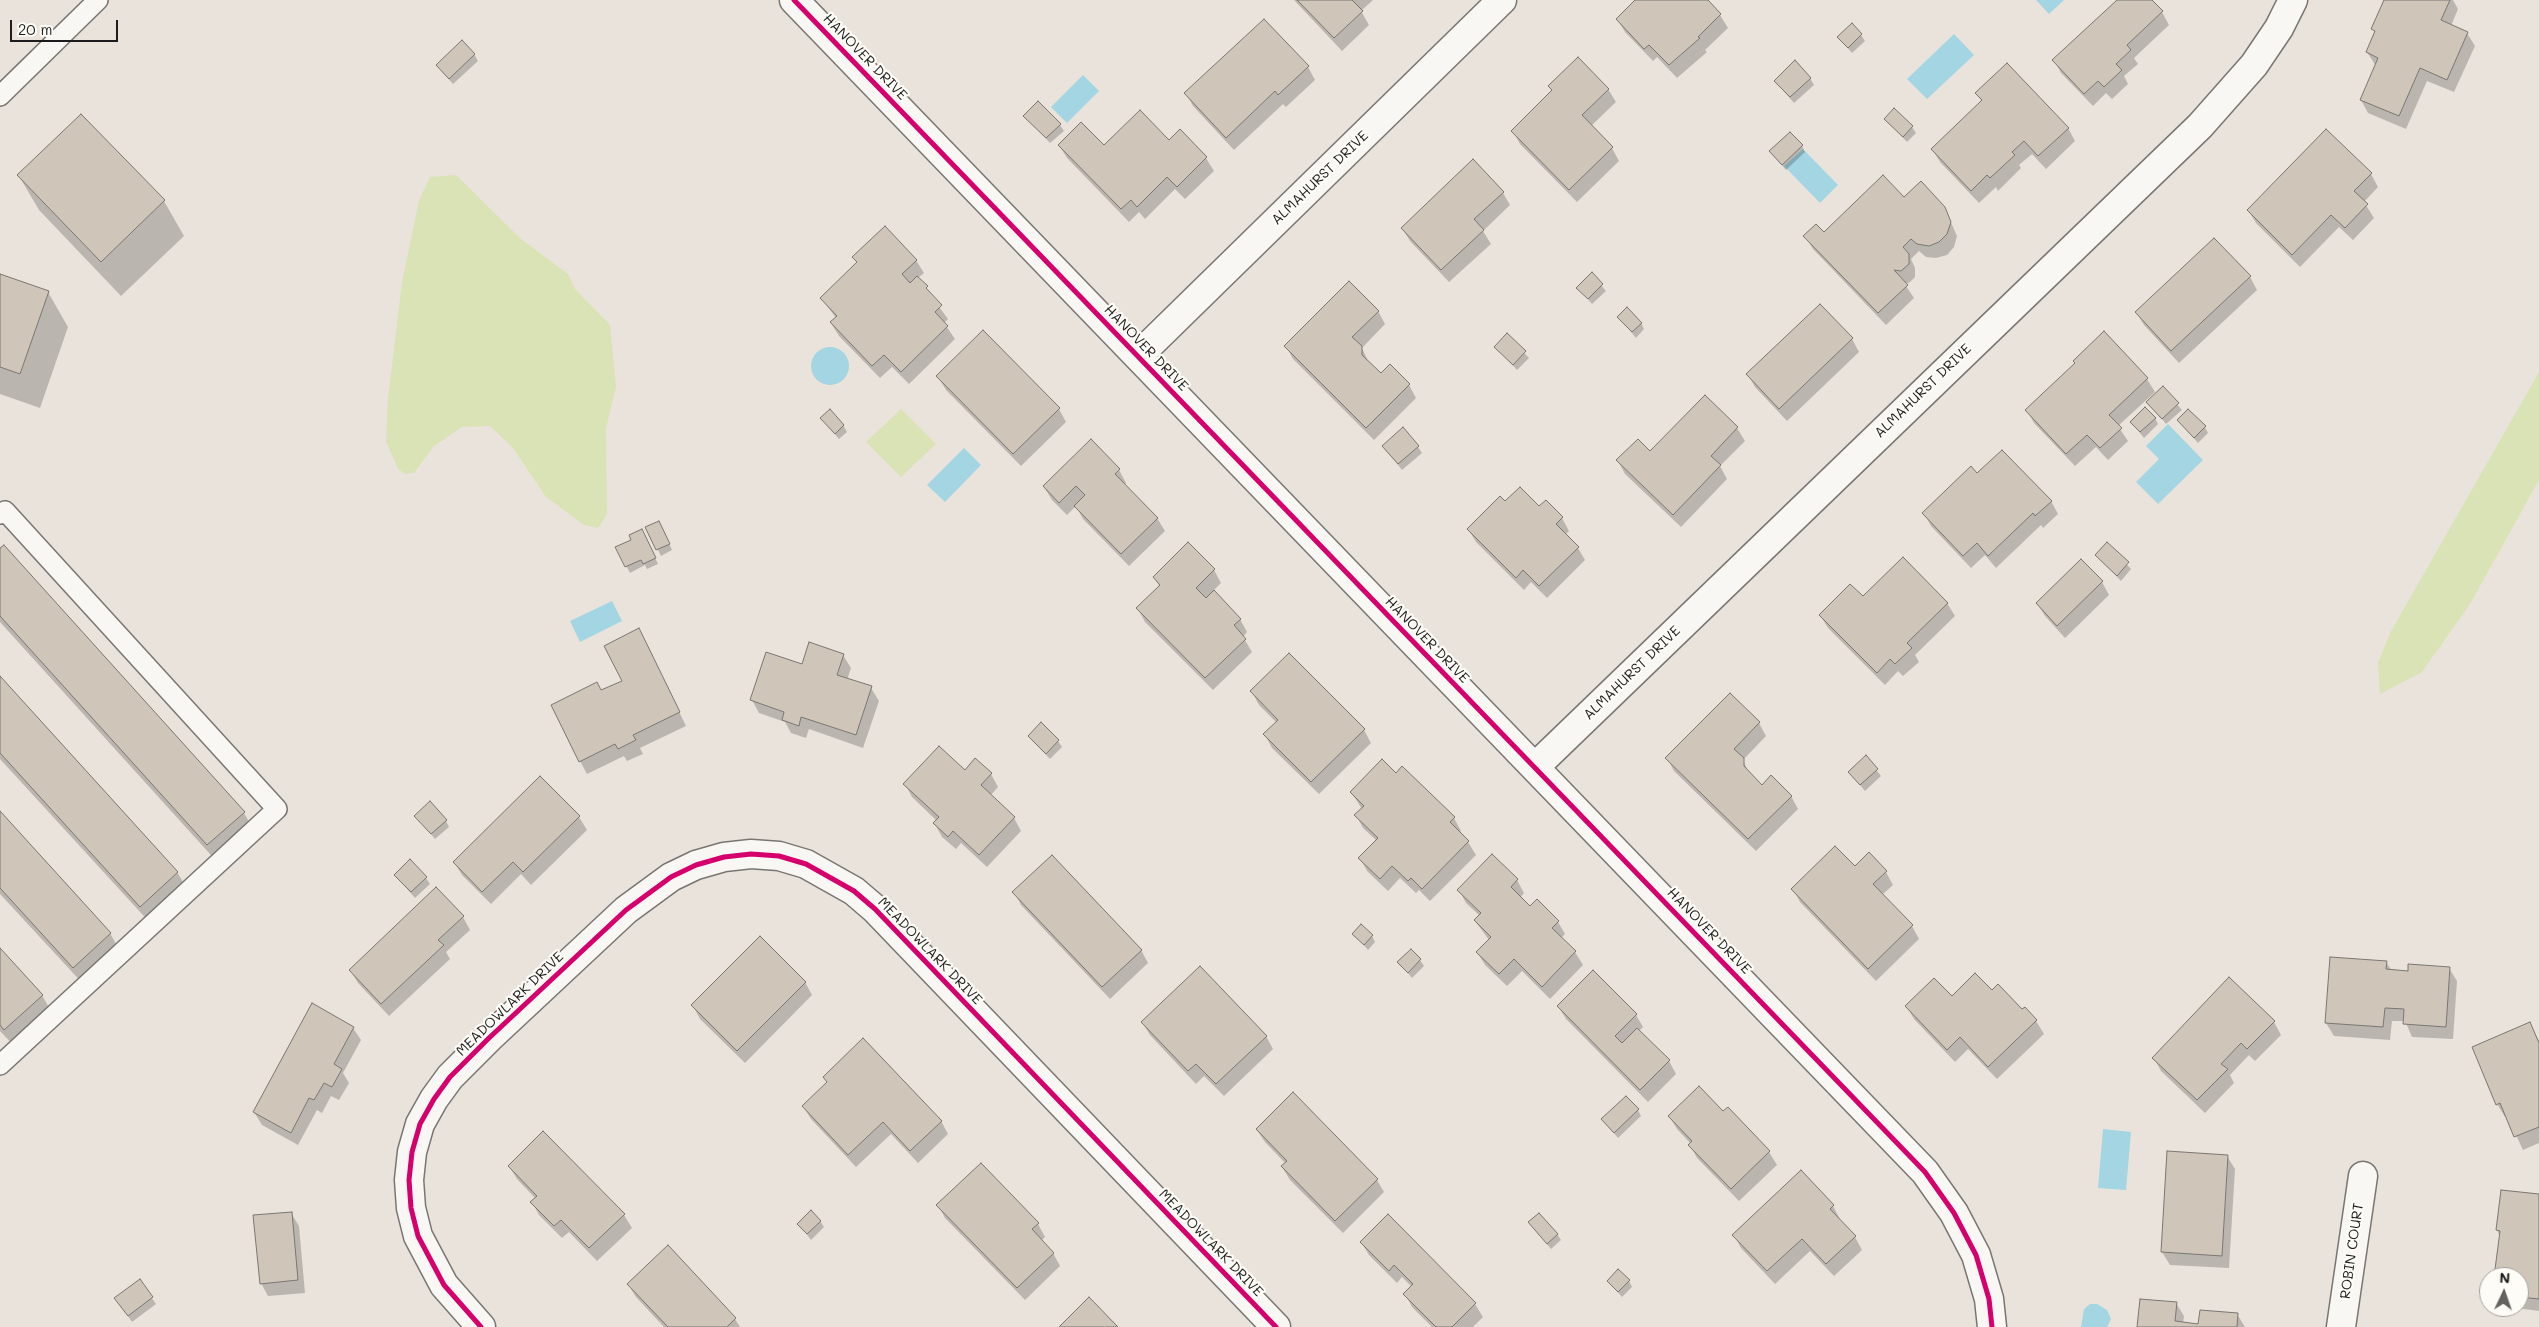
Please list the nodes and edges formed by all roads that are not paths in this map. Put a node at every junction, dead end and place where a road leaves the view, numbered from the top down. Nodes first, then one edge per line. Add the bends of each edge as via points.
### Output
1 (98, 0) edge
2 (794, 0) edge
3 (1502, 0) edge
4 (2293, 0) edge
5 (0, 96) edge
6 (1138, 356) junction
7 (0, 514) edge
8 (1534, 767) junction
9 (0, 1065) edge
10 (2363, 1176) dead end
11 (481, 1327) edge
12 (1276, 1327) edge
13 (1992, 1327) edge
14 (2341, 1327) edge

1 - 5 lane
2 - 6 street, HANOVER DRIVE
3 - 6 street, ALMAHURST DRIVE
4 - 8 street, ALMAHURST DRIVE via 2254,65 2200,126
6 - 8 street, HANOVER DRIVE
7 - 9 lane via 5,511 277,809
8 - 13 street, HANOVER DRIVE via 1925,1172 1954,1213 1976,1256 1989,1298
10 - 14 street, ROBIN COURT
11 - 12 street, MEADOWLARK DRIVE via 444,1285 421,1243 411,1208 412,1152 420,1124 434,1099 450,1077 489,1038 626,910 671,877 696,865 751,854 779,856 806,864 854,891 875,909

